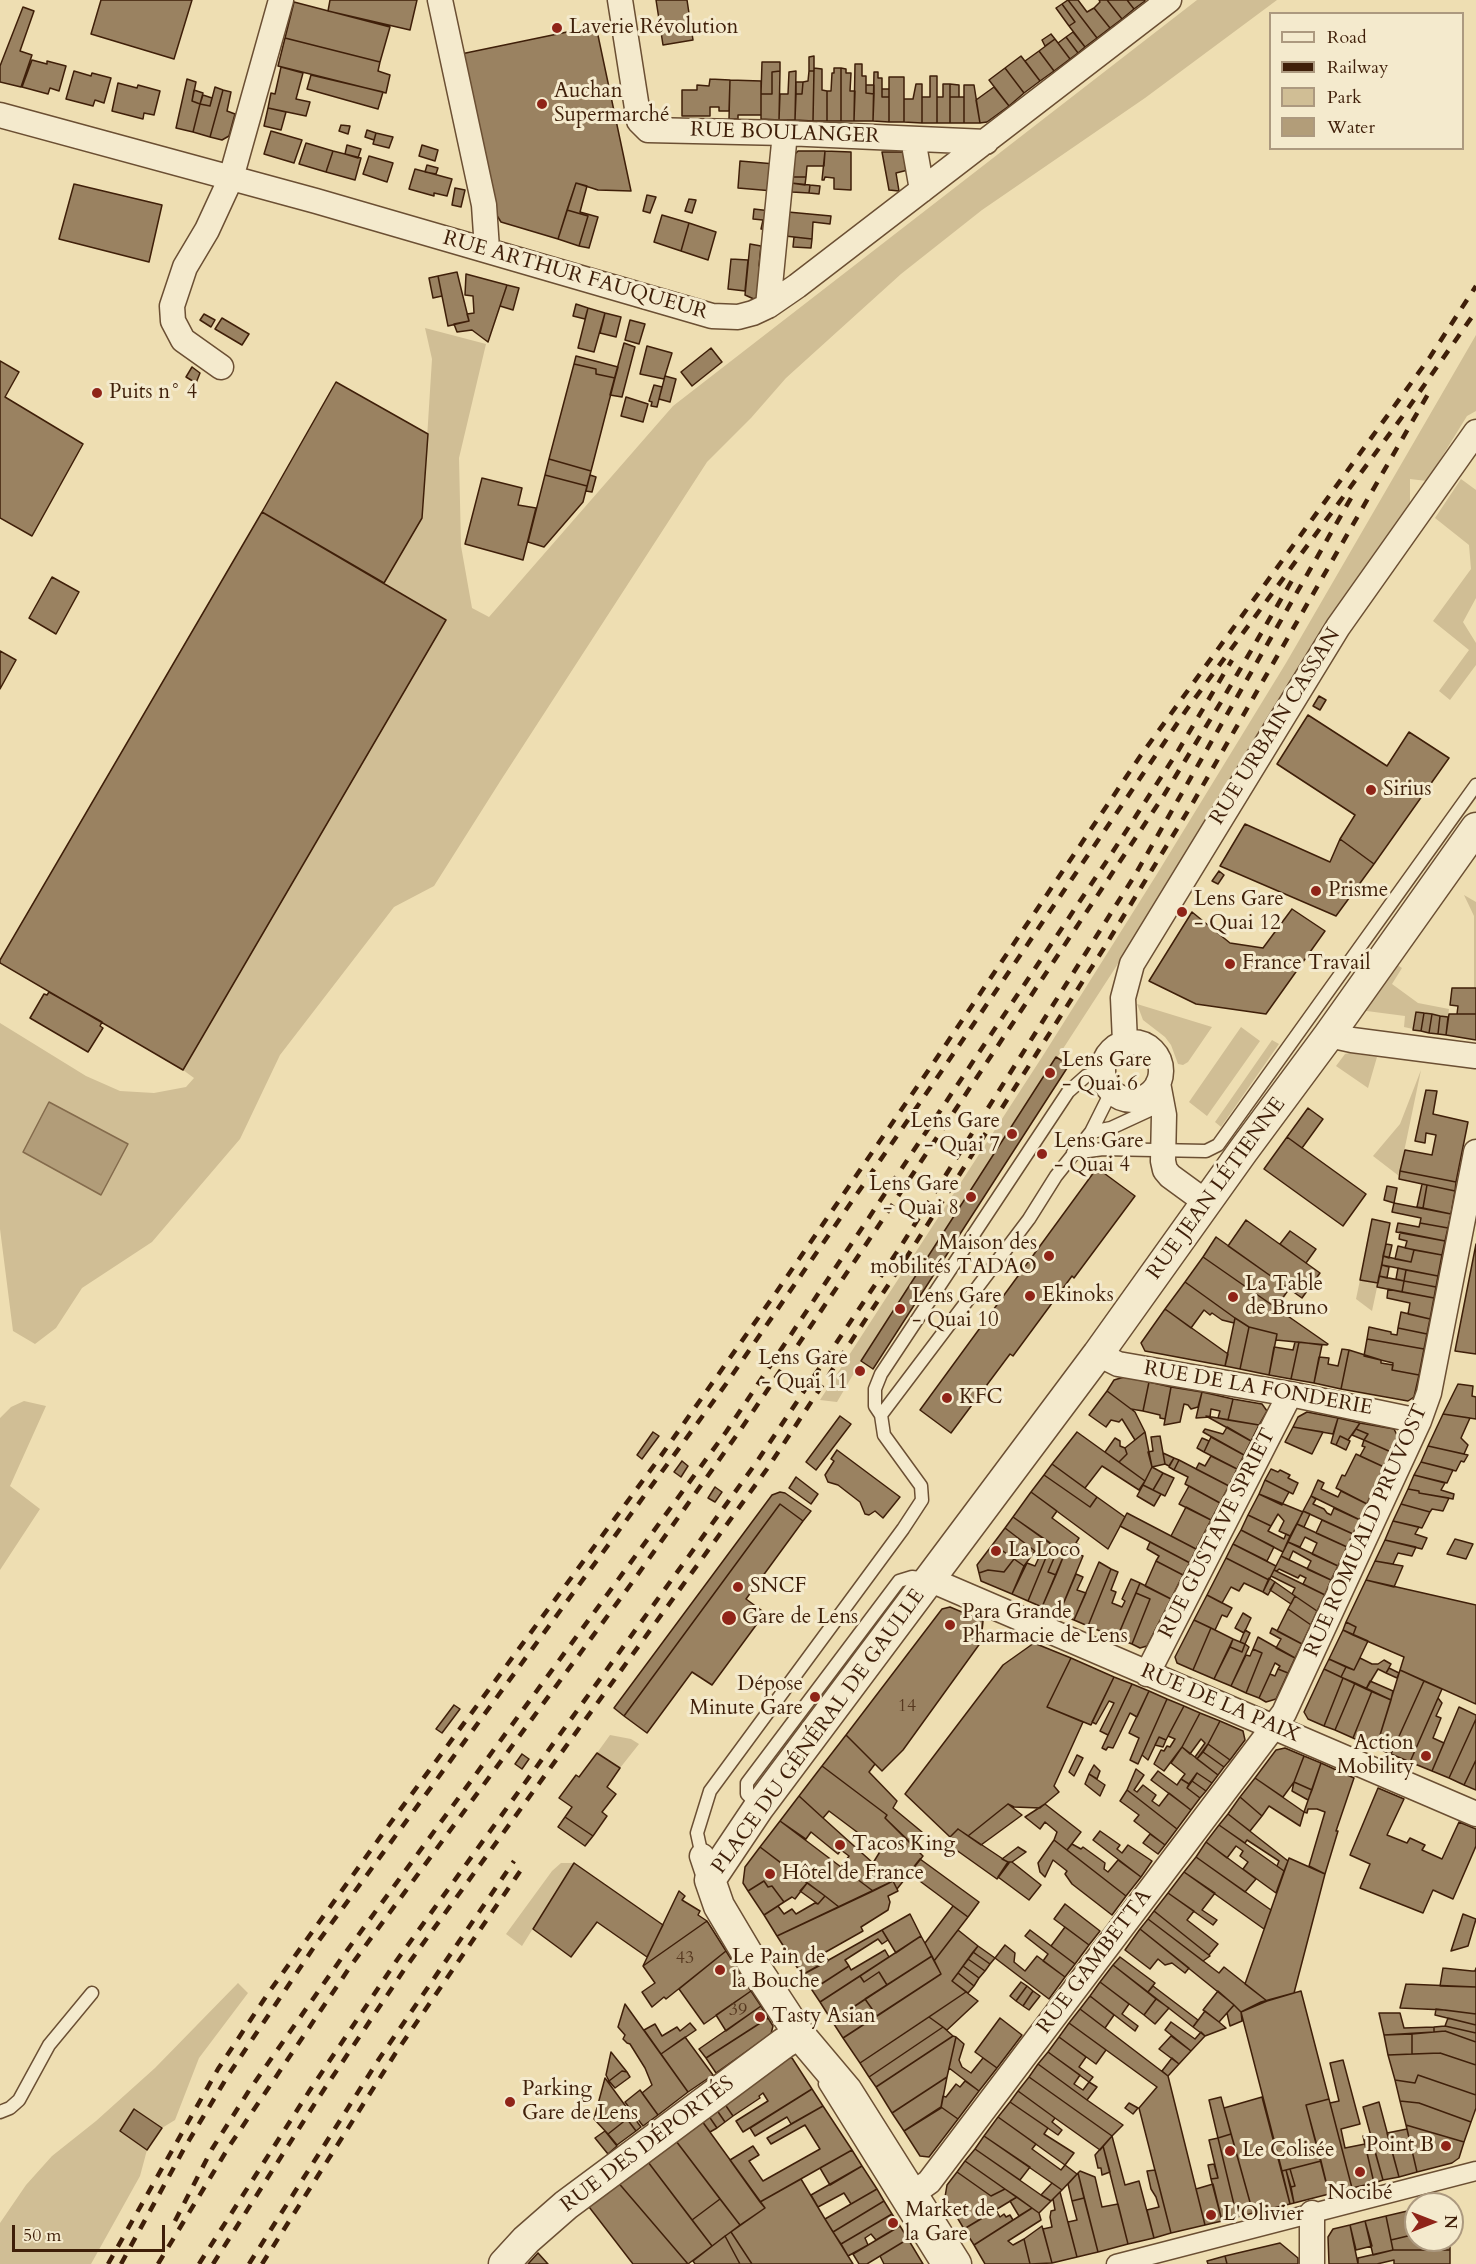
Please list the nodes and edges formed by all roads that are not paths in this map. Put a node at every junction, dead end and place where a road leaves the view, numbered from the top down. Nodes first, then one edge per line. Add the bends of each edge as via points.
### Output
1 (281, 0) edge
2 (440, 0) edge
3 (620, 0) edge
4 (1169, 0) edge
5 (0, 115) edge
6 (785, 133) junction
7 (913, 139) junction
8 (986, 142) junction
9 (231, 178) junction
10 (922, 190) junction
11 (487, 249) junction
12 (768, 306) junction
13 (221, 368) dead end
14 (1476, 432) edge
15 (1476, 785) edge
16 (1476, 828) edge
17 (1329, 1035) junction
18 (1125, 1042) junction
19 (1476, 1056) edge
20 (1107, 1081) junction
21 (1160, 1092) junction
22 (1090, 1132) junction
23 (1163, 1150) junction
24 (1476, 1152) edge
25 (1073, 1154) junction
26 (1207, 1203) junction
27 (1098, 1354) junction
28 (1290, 1394) junction
29 (881, 1415) junction
30 (1419, 1421) junction
31 (954, 1548) joint
32 (931, 1580) junction
33 (1147, 1674) junction
34 (1274, 1727) junction
35 (1476, 1814) edge
36 (706, 1868) junction
37 (92, 1992) dead end
38 (799, 2034) junction
39 (0, 2112) edge
40 (1476, 2170) edge
41 (912, 2194) junction
42 (1312, 2213) junction
43 (504, 2264) edge
44 (937, 2264) edge
45 (956, 2264) edge
46 (1116, 2264) edge
47 (1312, 2264) edge

1 - 9 street
2 - 11 street via 484,205
3 - 6 street, RUE BOULANGER via 639,122 648,130
4 - 8 street, RUE ARTHUR FAUQUEUR
5 - 9 street, RUE ARTHUR FAUQUEUR
6 - 7 street, RUE BOULANGER
6 - 12 street
7 - 8 street, RUE BOULANGER
7 - 10 street
8 - 10 street, RUE ARTHUR FAUQUEUR
9 - 11 street, RUE ARTHUR FAUQUEUR
9 - 13 street via 185,267 172,306 173,321 183,340
10 - 12 street, RUE ARTHUR FAUQUEUR
11 - 12 street, RUE ARTHUR FAUQUEUR via 712,316 738,317
14 - 18 street, RUE URBAIN CASSAN via 1338,627 1132,964 1123,999
15 - 23 lane via 1218,1145 1206,1151
16 - 17 street, RUE JEAN LÉTIENNE
17 - 19 street
17 - 26 street, RUE JEAN LÉTIENNE
18 - 20 street via 1109,1052
18 - 21 street via 1141,1043 1155,1052 1161,1067
20 - 21 street via 1120,1097 1135,1100
20 - 22 lane
20 - 29 lane via 1086,1076 1068,1092 881,1374 874,1389 875,1406
21 - 22 lane via 1150,1110 1111,1128
21 - 23 street
22 - 25 lane
23 - 25 lane via 1103,1149
23 - 26 street via 1170,1176
24 - 30 street, RUE ROMUALD PRUVOST via 1429,1393
25 - 29 lane via 966,1305
26 - 27 street, RUE JEAN LÉTIENNE
27 - 28 street, RUE DE LA FONDERIE via 1118,1364
27 - 31 street, RUE JEAN LÉTIENNE
28 - 30 street, RUE DE LA FONDERIE
28 - 33 street, RUE GUSTAVE SPRIET
29 - 36 lane, PLACE DU GÉNÉRAL DE GAULLE via 884,1435 921,1486 922,1500 710,1791 697,1833
30 - 34 street, RUE ROMUALD PRUVOST via 1284,1713
31 - 32 street, PLACE DU GÉNÉRAL DE GAULLE
32 - 33 street, RUE DE LA PAIX
32 - 36 street, PLACE DU GÉNÉRAL DE GAULLE via 759,1807
33 - 34 street, RUE DE LA PAIX
34 - 35 street, RUE DE LA PAIX
34 - 41 street, RUE GAMBETTA via 928,2182
36 - 38 street via 719,1906
37 - 39 lane via 49,2045 19,2100
38 - 41 street via 847,2091
38 - 43 street, RUE DES DÉPORTÉS via 566,2205
38 - 44 lane via 829,2091
40 - 42 street
41 - 45 street
42 - 46 street
42 - 47 street

